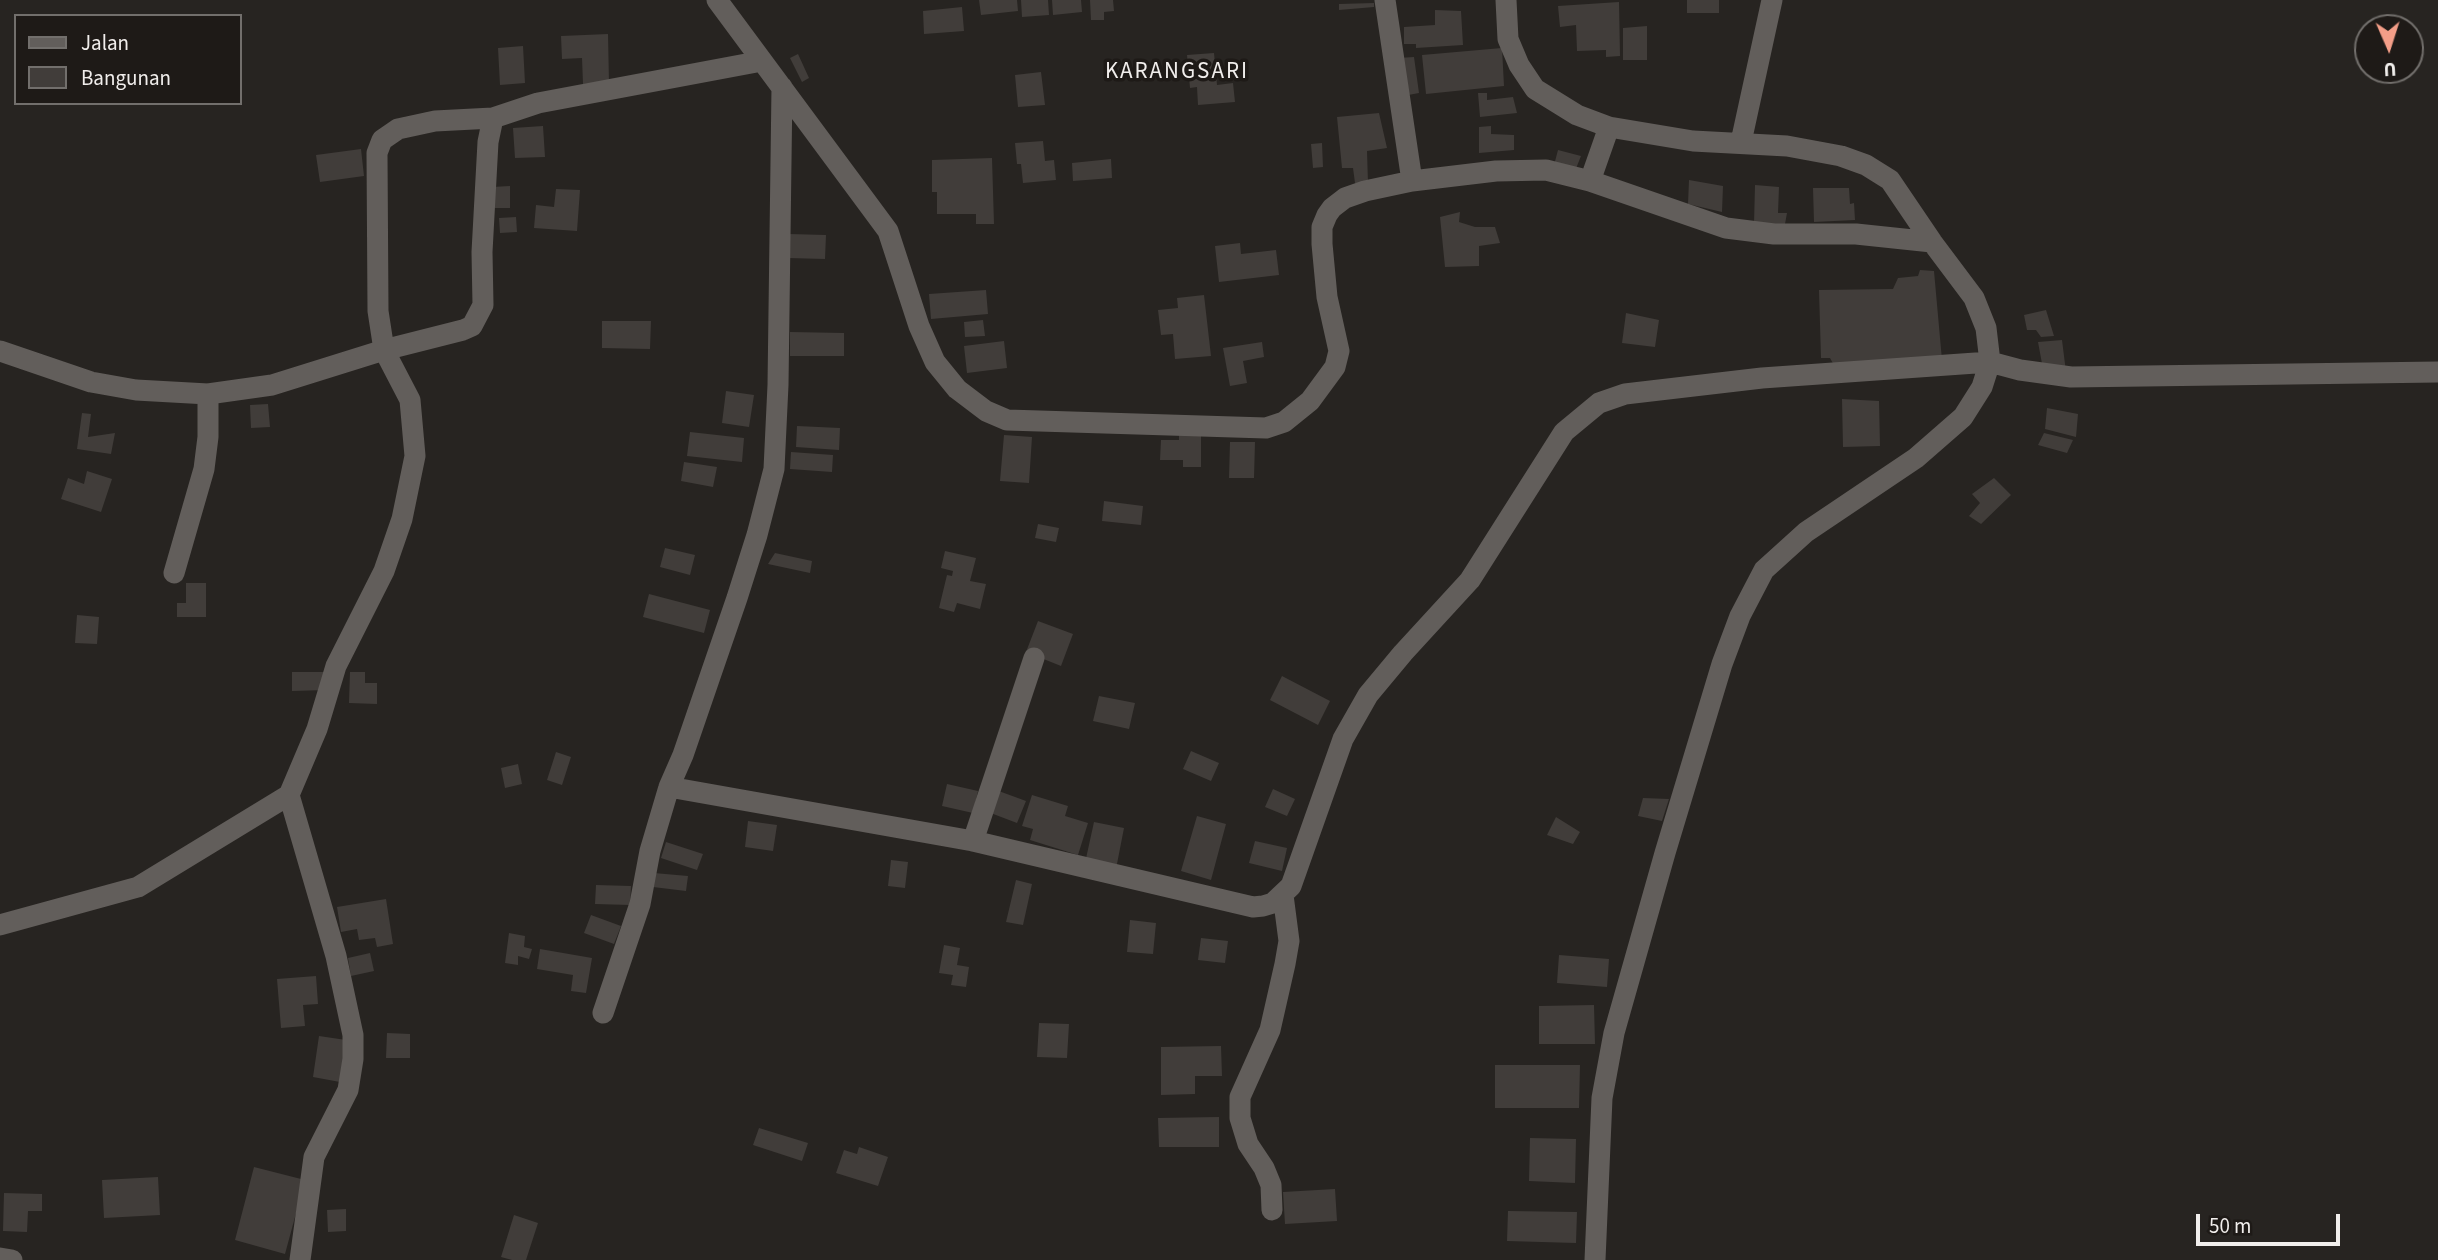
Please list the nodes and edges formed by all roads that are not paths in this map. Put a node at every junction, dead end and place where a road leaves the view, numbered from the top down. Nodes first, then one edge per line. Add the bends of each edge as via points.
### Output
1 (717, 0) edge
2 (1385, 0) edge
3 (1506, 0) edge
4 (1772, 0) edge
5 (762, 61) junction
6 (782, 87) junction
7 (493, 118) junction
8 (1609, 127) junction
9 (1742, 136) junction
10 (1412, 181) junction
11 (1590, 181) junction
12 (1932, 242) junction
13 (384, 350) junction
14 (0, 351) edge
15 (1990, 362) junction
16 (2438, 372) edge
17 (208, 394) junction
18 (174, 573) dead end
19 (1034, 658) dead end
20 (669, 787) junction
21 (289, 795) junction
22 (973, 842) junction
23 (1283, 895) junction
24 (0, 925) edge
25 (603, 1013) dead end
26 (1272, 1210) dead end
27 (0, 1258) edge
28 (12, 1260) edge
29 (300, 1260) edge
30 (1595, 1260) edge

1 - 5 street
2 - 10 street
3 - 8 street via 1508,39 1535,89 1577,115
4 - 9 street
5 - 6 street
5 - 7 street via 538,103
6 - 10 street via 888,231 935,362 957,389 1007,420 1266,428 1284,422 1310,401 1335,367 1339,351 1322,244 1327,215 1345,198
6 - 20 street via 774,469 737,598
7 - 13 street via 488,142 483,305 472,326
7 - 13 street via 413,125 389,134 379,146 378,311
8 - 9 street via 1693,141
8 - 11 street
9 - 12 street via 1866,165 1890,180
10 - 11 street via 1546,170
11 - 12 street via 1726,228
12 - 15 street via 1974,298 1986,328
13 - 17 street via 272,386
13 - 21 street via 410,400 415,456 402,519 384,572 336,666 317,729
14 - 17 street via 91,382
15 - 16 street via 2071,377
15 - 23 street via 1762,378 1625,394 1599,402 1564,432 1470,580 1368,695 1343,739 1291,886
15 - 30 street via 1982,387 1963,417 1916,458 1806,532 1764,570 1740,616 1690,769 1614,1033 1602,1098
17 - 18 street via 204,469
19 - 22 street
20 - 22 street
20 - 25 street via 640,904
21 - 24 street via 138,887
21 - 29 street via 336,956 354,1059 348,1090 314,1157
22 - 23 street via 1253,907 1273,903
23 - 26 street via 1289,941 1285,964 1270,1030 1240,1097 1240,1118 1248,1144 1271,1185
27 - 28 street

